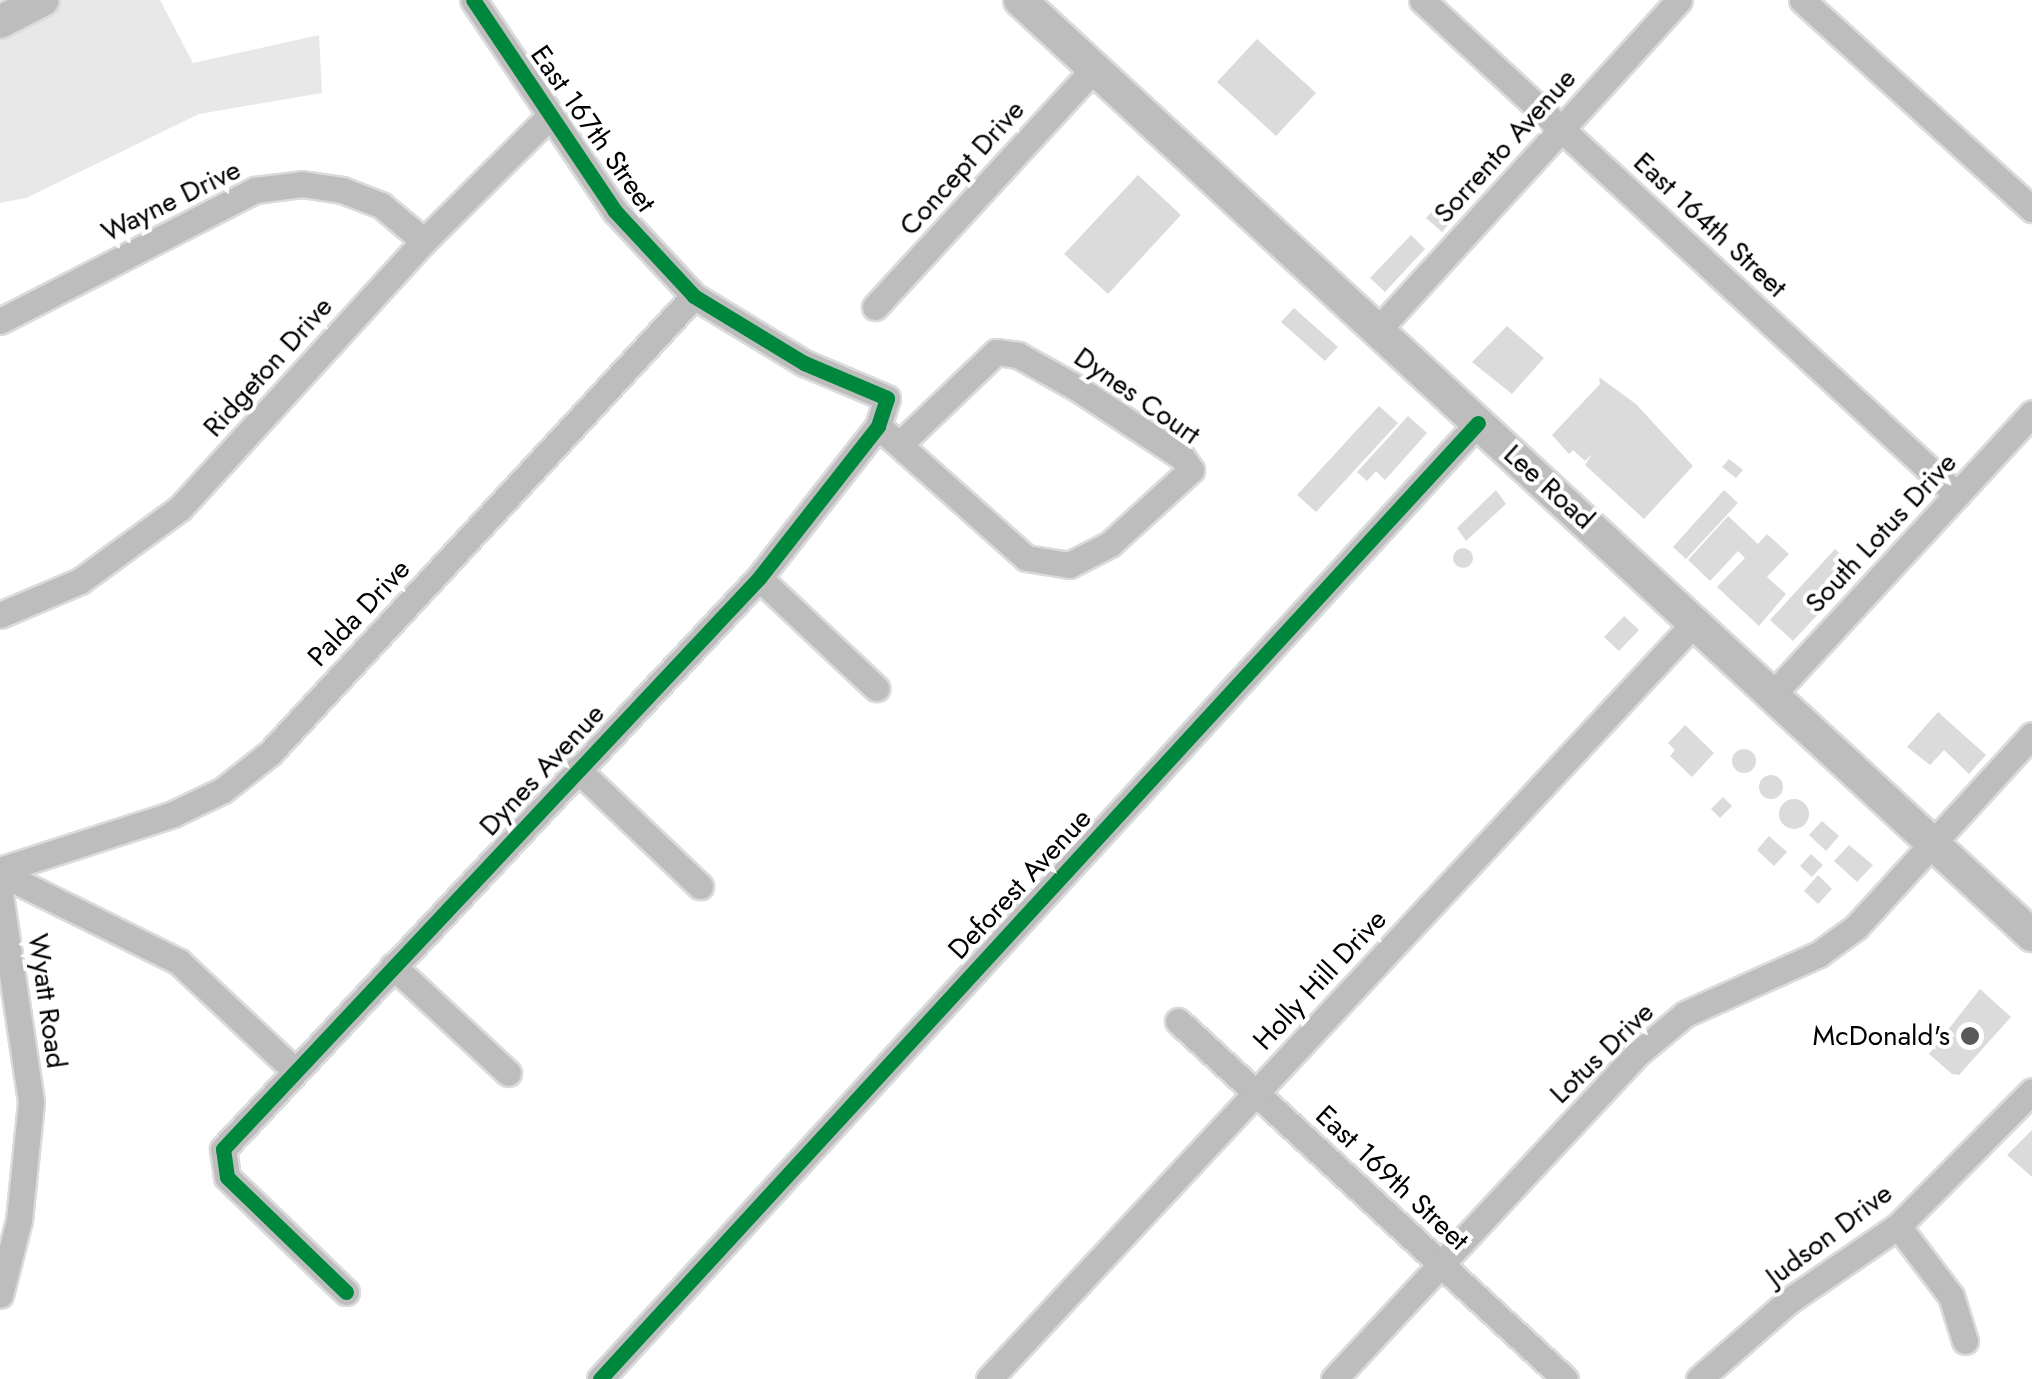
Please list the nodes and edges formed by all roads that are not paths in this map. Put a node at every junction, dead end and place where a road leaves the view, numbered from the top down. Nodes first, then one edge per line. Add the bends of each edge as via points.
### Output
1 (43, 0) edge
2 (473, 0) edge
3 (1020, 0) edge
4 (1422, 0) edge
5 (1678, 0) edge
6 (1802, 0) edge
7 (0, 22) edge
8 (1094, 68) junction
9 (549, 116) junction
10 (1561, 128) junction
11 (2032, 210) edge
12 (424, 241) junction
13 (694, 296) junction
14 (876, 307) dead end
15 (0, 321) edge
16 (1376, 332) junction
17 (888, 398) joint
18 (2032, 413) edge
19 (1478, 423) junction
20 (878, 426) junction
21 (900, 442) junction
22 (1957, 495) junction
23 (758, 578) junction
24 (0, 615) edge
25 (1696, 621) junction
26 (876, 688) dead end
27 (1773, 694) junction
28 (2032, 735) edge
29 (577, 768) junction
30 (1933, 843) junction
31 (0, 872) edge
32 (700, 886) dead end
33 (0, 894) edge
34 (2032, 935) edge
35 (393, 966) junction
36 (1178, 1021) dead end
37 (295, 1071) junction
38 (508, 1072) dead end
39 (2032, 1092) edge
40 (1255, 1093) junction
41 (1898, 1226) junction
42 (1441, 1264) junction
43 (346, 1292) dead end
44 (0, 1295) edge
45 (1965, 1341) dead end
46 (600, 1379) edge
47 (989, 1379) edge
48 (1334, 1379) edge
49 (1564, 1379) edge
50 (1699, 1379) edge

1 - 7 main road
2 - 9 street, East 167th Street
3 - 8 main road, Lee Road
4 - 10 street, East 164th Street
5 - 10 street, Sorrento Avenue
6 - 11 street
8 - 14 street, Concept Drive
8 - 16 main road, Lee Road
9 - 12 street, Ridgeton Drive
9 - 13 street, East 167th Street via 615,211
10 - 16 street, Sorrento Avenue
10 - 22 street, East 164th Street
12 - 15 street, Wayne Drive via 381,205 342,190 302,184 255,190
12 - 24 street, Ridgeton Drive via 180,508 80,581
13 - 17 street, East 167th Street via 804,363
13 - 31 street, Palda Drive via 270,752 224,790 173,814
16 - 19 main road, Lee Road
17 - 20 street, Dynes Avenue
18 - 22 street, South Lotus Drive
19 - 25 main road, Lee Road
19 - 46 street, Deforest Avenue
20 - 21 street, Dynes Court
20 - 23 street, Dynes Avenue
21 - 21 street, Dynes Court via 1026,558 1069,565 1110,544 1191,470 1182,457 1077,388 1007,353 996,352 978,366
22 - 27 street, South Lotus Drive
23 - 26 street
23 - 29 street, Dynes Avenue
25 - 27 main road, Lee Road
25 - 40 street, Holly Hill Drive
27 - 30 main road, Lee Road
28 - 30 street, Lotus Drive
29 - 32 street
29 - 35 street, Dynes Avenue
30 - 34 main road, Lee Road
30 - 42 street, Lotus Drive via 1831,945 1685,1014 1637,1054
31 - 37 street via 178,962
33 - 44 street, Wyatt Road via 31,1102 22,1206
35 - 37 street, Dynes Avenue
35 - 38 street
36 - 40 street, East 169th Street
37 - 43 street, Dynes Avenue via 223,1150 224,1164 227,1177
39 - 41 street, Judson Drive
40 - 42 street, East 169th Street
40 - 47 street, Holly Hill Drive
41 - 45 street via 1951,1296
41 - 50 street, Judson Drive via 1790,1300
42 - 48 street, Lotus Drive
42 - 49 street, East 169th Street

